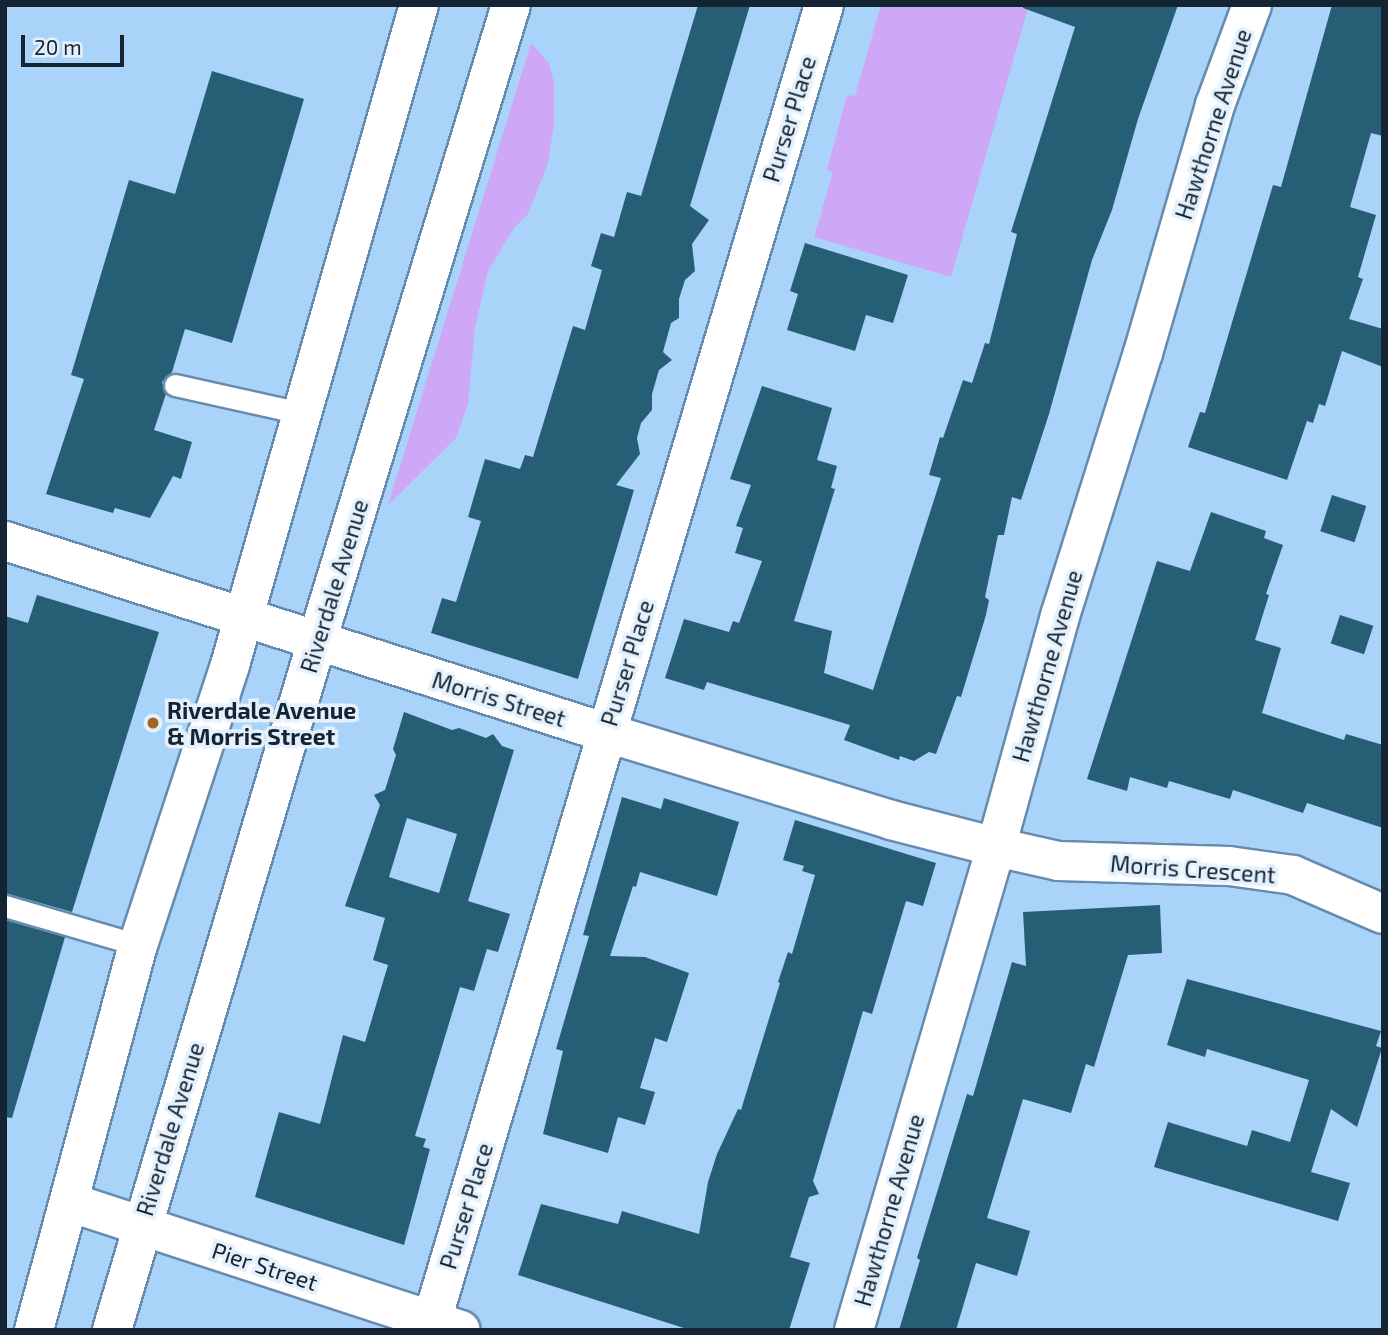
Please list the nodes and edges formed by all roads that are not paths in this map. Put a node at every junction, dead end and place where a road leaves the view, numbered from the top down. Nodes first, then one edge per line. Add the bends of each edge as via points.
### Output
1 (419, 5) edge
2 (511, 5) edge
3 (824, 5) edge
4 (1252, 5) edge
5 (175, 385) dead end
6 (301, 413) junction
7 (11, 548) edge
8 (243, 617) junction
9 (317, 641) junction
10 (607, 733) junction
11 (996, 848) junction
12 (5, 906) edge
13 (1383, 914) edge
14 (138, 945) junction
15 (69, 1202) junction
16 (141, 1226) junction
17 (447, 1325) edge
18 (34, 1330) edge
19 (112, 1330) edge
20 (854, 1330) edge

1 - 6 street
2 - 9 street, Riverdale Avenue
3 - 10 street, Purser Place
4 - 11 street, Hawthorne Avenue via 1215,105 1143,353 1059,616
5 - 6 lane
6 - 8 street
7 - 8 street, Morris Street
8 - 9 street, Morris Street
8 - 14 street
9 - 10 street, Morris Street
9 - 16 street, Riverdale Avenue
10 - 11 street, Morris Street
10 - 17 street, Purser Place
11 - 13 street, Morris Crescent via 1058,861 1229,866 1293,876
11 - 20 street, Hawthorne Avenue
12 - 14 lane
14 - 15 street
15 - 16 street, Pier Street
15 - 18 street
16 - 17 street, Pier Street
16 - 19 street, Riverdale Avenue

